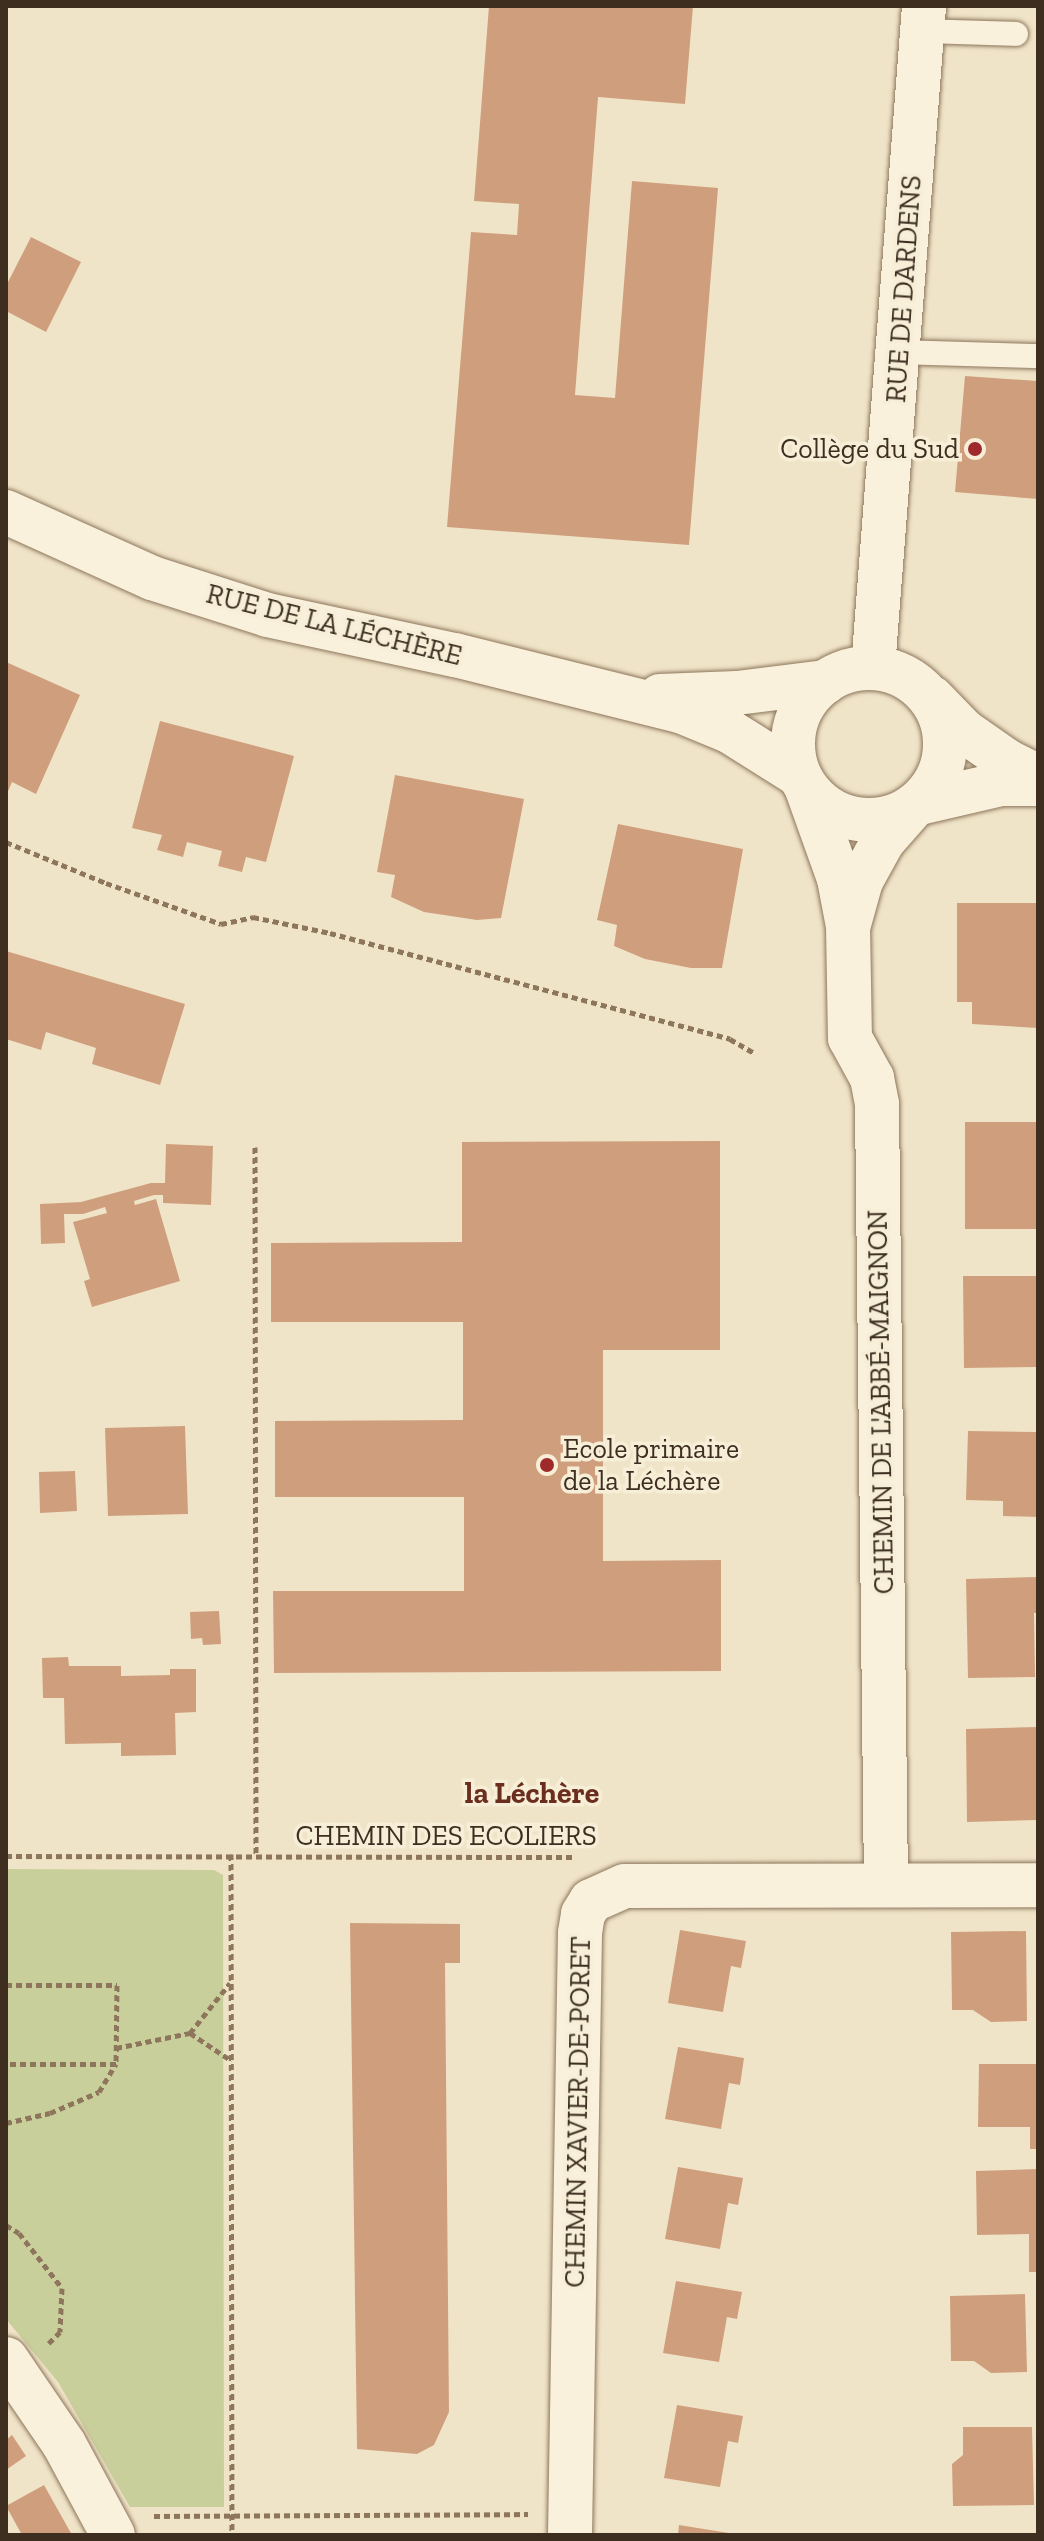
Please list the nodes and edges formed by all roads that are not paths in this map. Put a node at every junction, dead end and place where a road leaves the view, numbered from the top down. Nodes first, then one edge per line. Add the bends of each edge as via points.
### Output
1 (923, 19) edge
2 (1016, 34) dead end
3 (900, 352) junction
4 (1038, 356) edge
5 (6, 512) edge
6 (873, 668) junction
7 (825, 682) junction
8 (928, 694) junction
9 (626, 696) junction
10 (1038, 777) edge
11 (803, 782) junction
12 (1038, 784) edge
13 (915, 805) junction
14 (848, 926) junction
15 (886, 1885) junction
16 (1038, 1885) edge
17 (12, 2367) edge
18 (570, 2524) edge
19 (109, 2526) edge

1 - 2 lane
1 - 3 street, RUE DE DARDENS
3 - 4 lane
3 - 6 street, RUE DE DARDENS
5 - 9 street, RUE DE LA LÉCHÈRE via 152,578 268,615
6 - 7 street
6 - 8 street via 904,676
7 - 9 street, RUE DE LA LÉCHÈRE via 737,693
7 - 11 street via 807,700 796,722 793,748
8 - 10 street via 964,731
8 - 13 street via 941,716 946,741 943,766 932,789
9 - 11 street, RUE DE LA LÉCHÈRE via 729,731
11 - 13 street via 826,807 848,818 893,817
11 - 14 street, CHEMIN DE L'ABBÉ-MAIGNON via 839,879
12 - 13 street via 1001,784
13 - 14 street, CHEMIN DE L'ABBÉ-MAIGNON via 883,841 861,881
14 - 15 street, CHEMIN DE L'ABBÉ-MAIGNON via 850,1038 872,1078 877,1104
15 - 16 street, CHEMIN XAVIER-DE-PORET
15 - 18 street, CHEMIN XAVIER-DE-PORET via 625,1886 591,1901 583,1914
17 - 19 street via 64,2444

